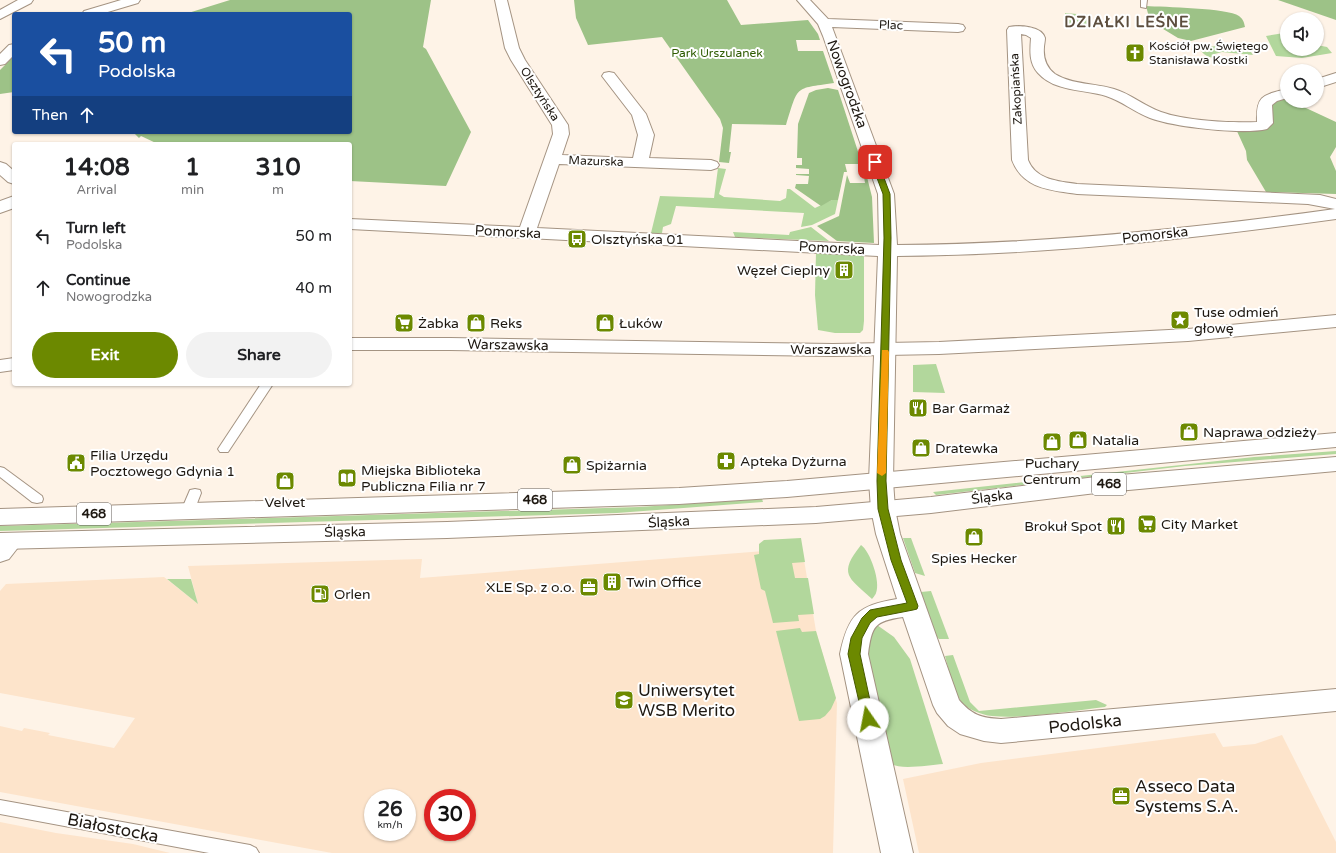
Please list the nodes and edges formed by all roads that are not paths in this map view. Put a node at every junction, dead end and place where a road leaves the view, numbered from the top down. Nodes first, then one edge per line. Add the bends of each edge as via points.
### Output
1 (27, 0) edge
2 (134, 0) edge
3 (501, 0) edge
4 (803, 0) edge
5 (95, 12) edge
6 (0, 15) edge
7 (824, 23) junction
8 (958, 28) dead end
9 (12, 50) edge
10 (0, 61) edge
11 (609, 76) dead end
12 (1336, 77) edge
13 (1324, 81) edge
14 (1280, 95) edge
15 (552, 159) junction
16 (640, 163) junction
17 (711, 165) dead end
18 (0, 167) edge
19 (12, 178) edge
20 (12, 201) edge
21 (1336, 204) edge
22 (0, 208) edge
23 (1336, 214) edge
24 (352, 224) edge
25 (527, 232) junction
26 (887, 251) junction
27 (1336, 321) edge
28 (352, 344) edge
29 (885, 349) junction
30 (266, 386) edge
31 (1336, 440) edge
32 (224, 449) dead end
33 (1336, 464) edge
34 (0, 471) edge
35 (881, 481) junction
36 (37, 499) dead end
37 (883, 509) junction
38 (0, 517) edge
39 (4, 545) edge
40 (913, 606) junction
41 (1336, 700) edge
42 (0, 807) edge
43 (250, 853) edge
44 (897, 853) edge

1 - 6 street
2 - 5 street
3 - 15 street, Olsztyńska via 512,48 560,125 561,134
4 - 7 street, Nowogrodzka
7 - 8 street, Plac
7 - 26 street, Nowogrodzka via 886,194
9 - 10 street
11 - 16 street, Mazurska via 639,114 646,135
12 - 13 street
14 - 21 street, Zakopiańska via 1265,103 1265,123 1262,126 1224,125 1161,117 1118,95 1062,82 1050,76 1037,61 1036,35 1028,31 1014,30 1020,160 1024,171 1034,179 1077,189 1320,200
15 - 16 street, Mazurska
15 - 25 street, Olsztyńska
16 - 17 street, Mazurska
18 - 19 street
20 - 22 street
23 - 26 street, Pomorska via 1085,242
24 - 25 street, Pomorska
25 - 26 street, Pomorska
26 - 29 street, Nowogrodzka
27 - 29 street, Warszawska via 1188,336
28 - 29 street, Warszawska
29 - 35 street, Nowogrodzka
30 - 32 lane
31 - 35 street, Śląska / 468
33 - 37 street, Śląska / 468 via 1096,485
34 - 36 lane
35 - 37 street, Nowogrodzka
35 - 38 street, Śląska / 468 via 679,496 191,502
37 - 39 street, Śląska / 468 via 816,515 643,523
37 - 40 street, Podolska via 896,560
40 - 41 street, Podolska via 946,705 955,717 980,730 1001,732
40 - 44 street via 874,613 866,620 856,638 854,654
42 - 43 lane, Białostocka

